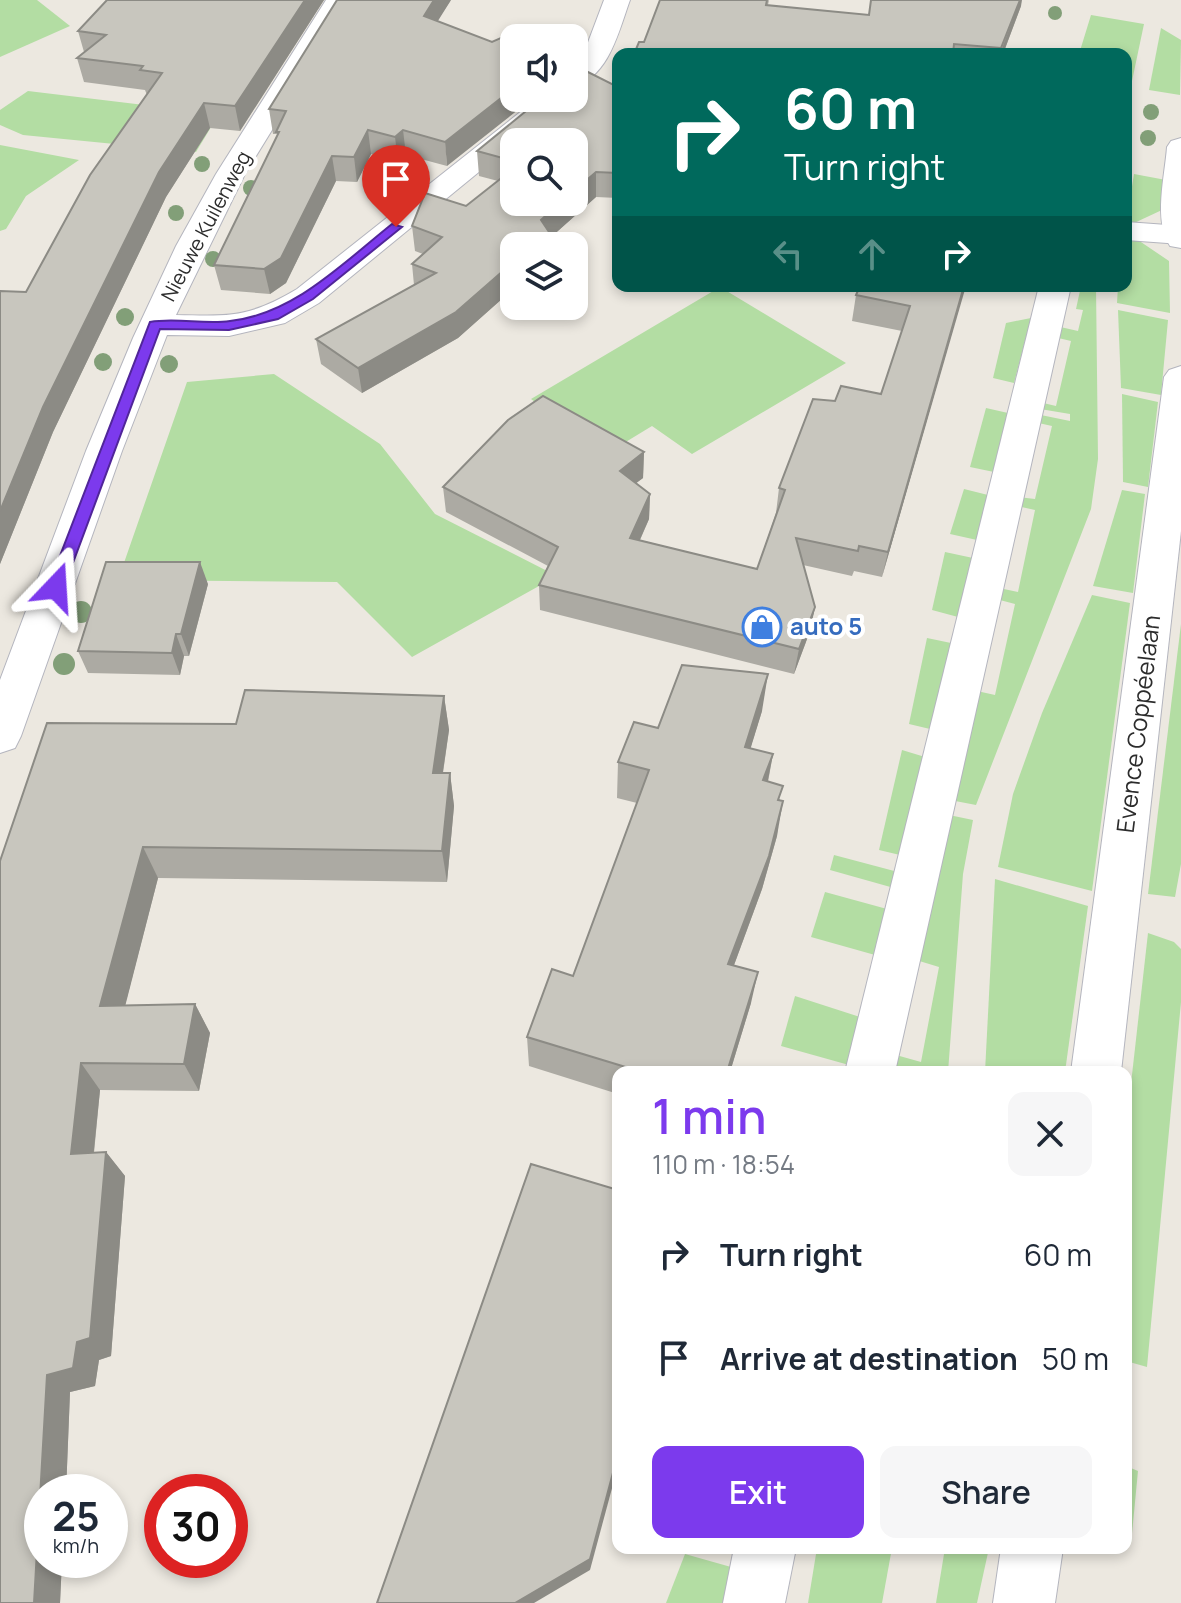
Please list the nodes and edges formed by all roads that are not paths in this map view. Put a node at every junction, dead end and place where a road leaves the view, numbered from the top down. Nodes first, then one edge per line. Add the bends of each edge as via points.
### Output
1 (339, 0) edge
2 (617, 0) edge
3 (588, 64) edge
4 (538, 112) edge
5 (1181, 147) edge
6 (1132, 232) edge
7 (1181, 236) edge
8 (1054, 292) edge
9 (155, 325) junction
10 (1181, 377) edge
11 (0, 736) edge
12 (871, 1066) edge
13 (1097, 1066) edge
14 (764, 1554) edge
15 (1031, 1554) edge
16 (754, 1603) edge
17 (1024, 1603) edge

1 - 9 street, Nieuwe Kuilenweg via 225,186
2 - 3 street
4 - 9 street via 318,289 274,316 229,326
5 - 7 street
6 - 7 street
8 - 12 street
9 - 11 street, Nieuwe Kuilenweg
10 - 13 street, Evence Coppéelaan
14 - 16 street
15 - 17 street

